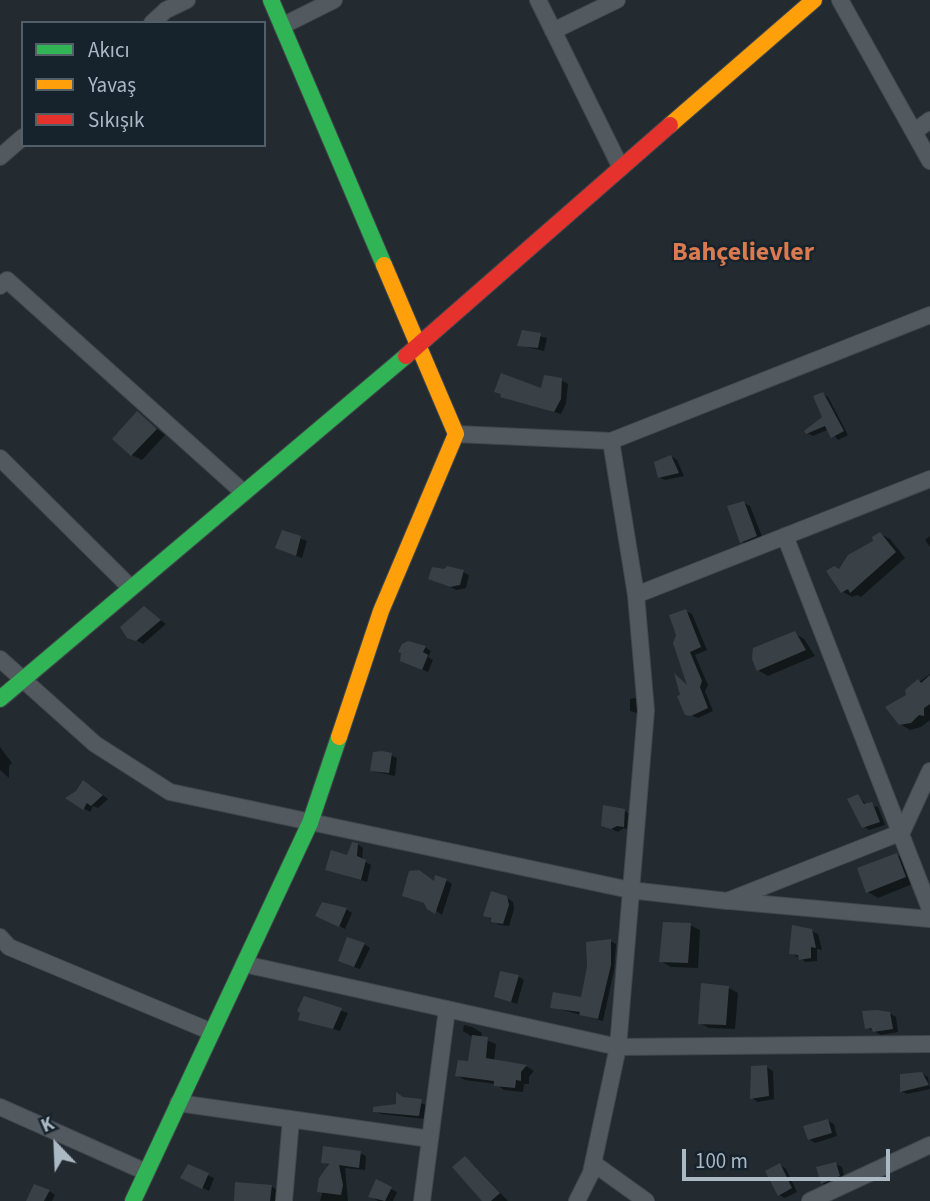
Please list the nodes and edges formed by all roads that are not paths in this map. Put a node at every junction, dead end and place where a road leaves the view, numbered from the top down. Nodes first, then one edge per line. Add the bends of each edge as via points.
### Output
1 (187, 0) edge
2 (271, 0) edge
3 (334, 0) edge
4 (538, 0) edge
5 (617, 0) edge
6 (814, 0) edge
7 (839, 0) edge
8 (154, 21) edge
9 (282, 26) junction
10 (553, 31) junction
11 (930, 120) edge
12 (914, 132) junction
13 (21, 139) edge
14 (0, 158) edge
15 (930, 160) edge
16 (621, 168) junction
17 (0, 286) edge
18 (930, 315) edge
19 (418, 345) junction
20 (456, 434) junction
21 (611, 441) junction
22 (0, 458) edge
23 (930, 479) edge
24 (243, 493) junction
25 (785, 536) junction
26 (131, 587) junction
27 (636, 595) junction
28 (0, 659) edge
29 (22, 679) junction
30 (0, 699) edge
31 (930, 771) edge
32 (310, 822) junction
33 (902, 832) junction
34 (630, 890) junction
35 (727, 901) junction
36 (930, 909) edge
37 (930, 919) edge
38 (3, 945) edge
39 (244, 964) junction
40 (447, 1009) junction
41 (212, 1032) junction
42 (930, 1044) edge
43 (618, 1047) junction
44 (178, 1103) junction
45 (0, 1107) edge
46 (291, 1119) junction
47 (430, 1139) junction
48 (930, 1145) edge
49 (593, 1163) junction
50 (146, 1172) junction
51 (423, 1200) edge
52 (133, 1201) edge
53 (284, 1201) edge
54 (577, 1201) edge
55 (646, 1201) edge
56 (810, 1201) edge

1 - 8 street
2 - 9 street
3 - 9 street
4 - 10 street
5 - 10 street
6 - 16 street
7 - 12 street
9 - 19 street
10 - 16 street
11 - 12 street
12 - 15 street
13 - 14 street
16 - 19 street
17 - 24 street via 7,280
18 - 21 street
19 - 20 street
19 - 24 street
20 - 21 street
20 - 32 street via 381,611
21 - 27 street
22 - 26 street
23 - 25 street
24 - 26 street
25 - 27 street
25 - 33 street
26 - 29 street
27 - 34 street via 646,710
28 - 29 street
29 - 30 street
29 - 32 street via 95,744 170,792
31 - 33 street
32 - 34 street
32 - 39 street
33 - 35 street
33 - 36 street
34 - 35 street
34 - 43 street
35 - 37 street
38 - 41 street
39 - 40 street
39 - 41 street
40 - 43 street
40 - 47 street
41 - 44 street
42 - 43 street
43 - 49 street
44 - 46 street
44 - 50 street
45 - 50 street
46 - 47 street
46 - 53 street
47 - 51 street
48 - 56 street
49 - 54 street
49 - 55 street
50 - 52 street

